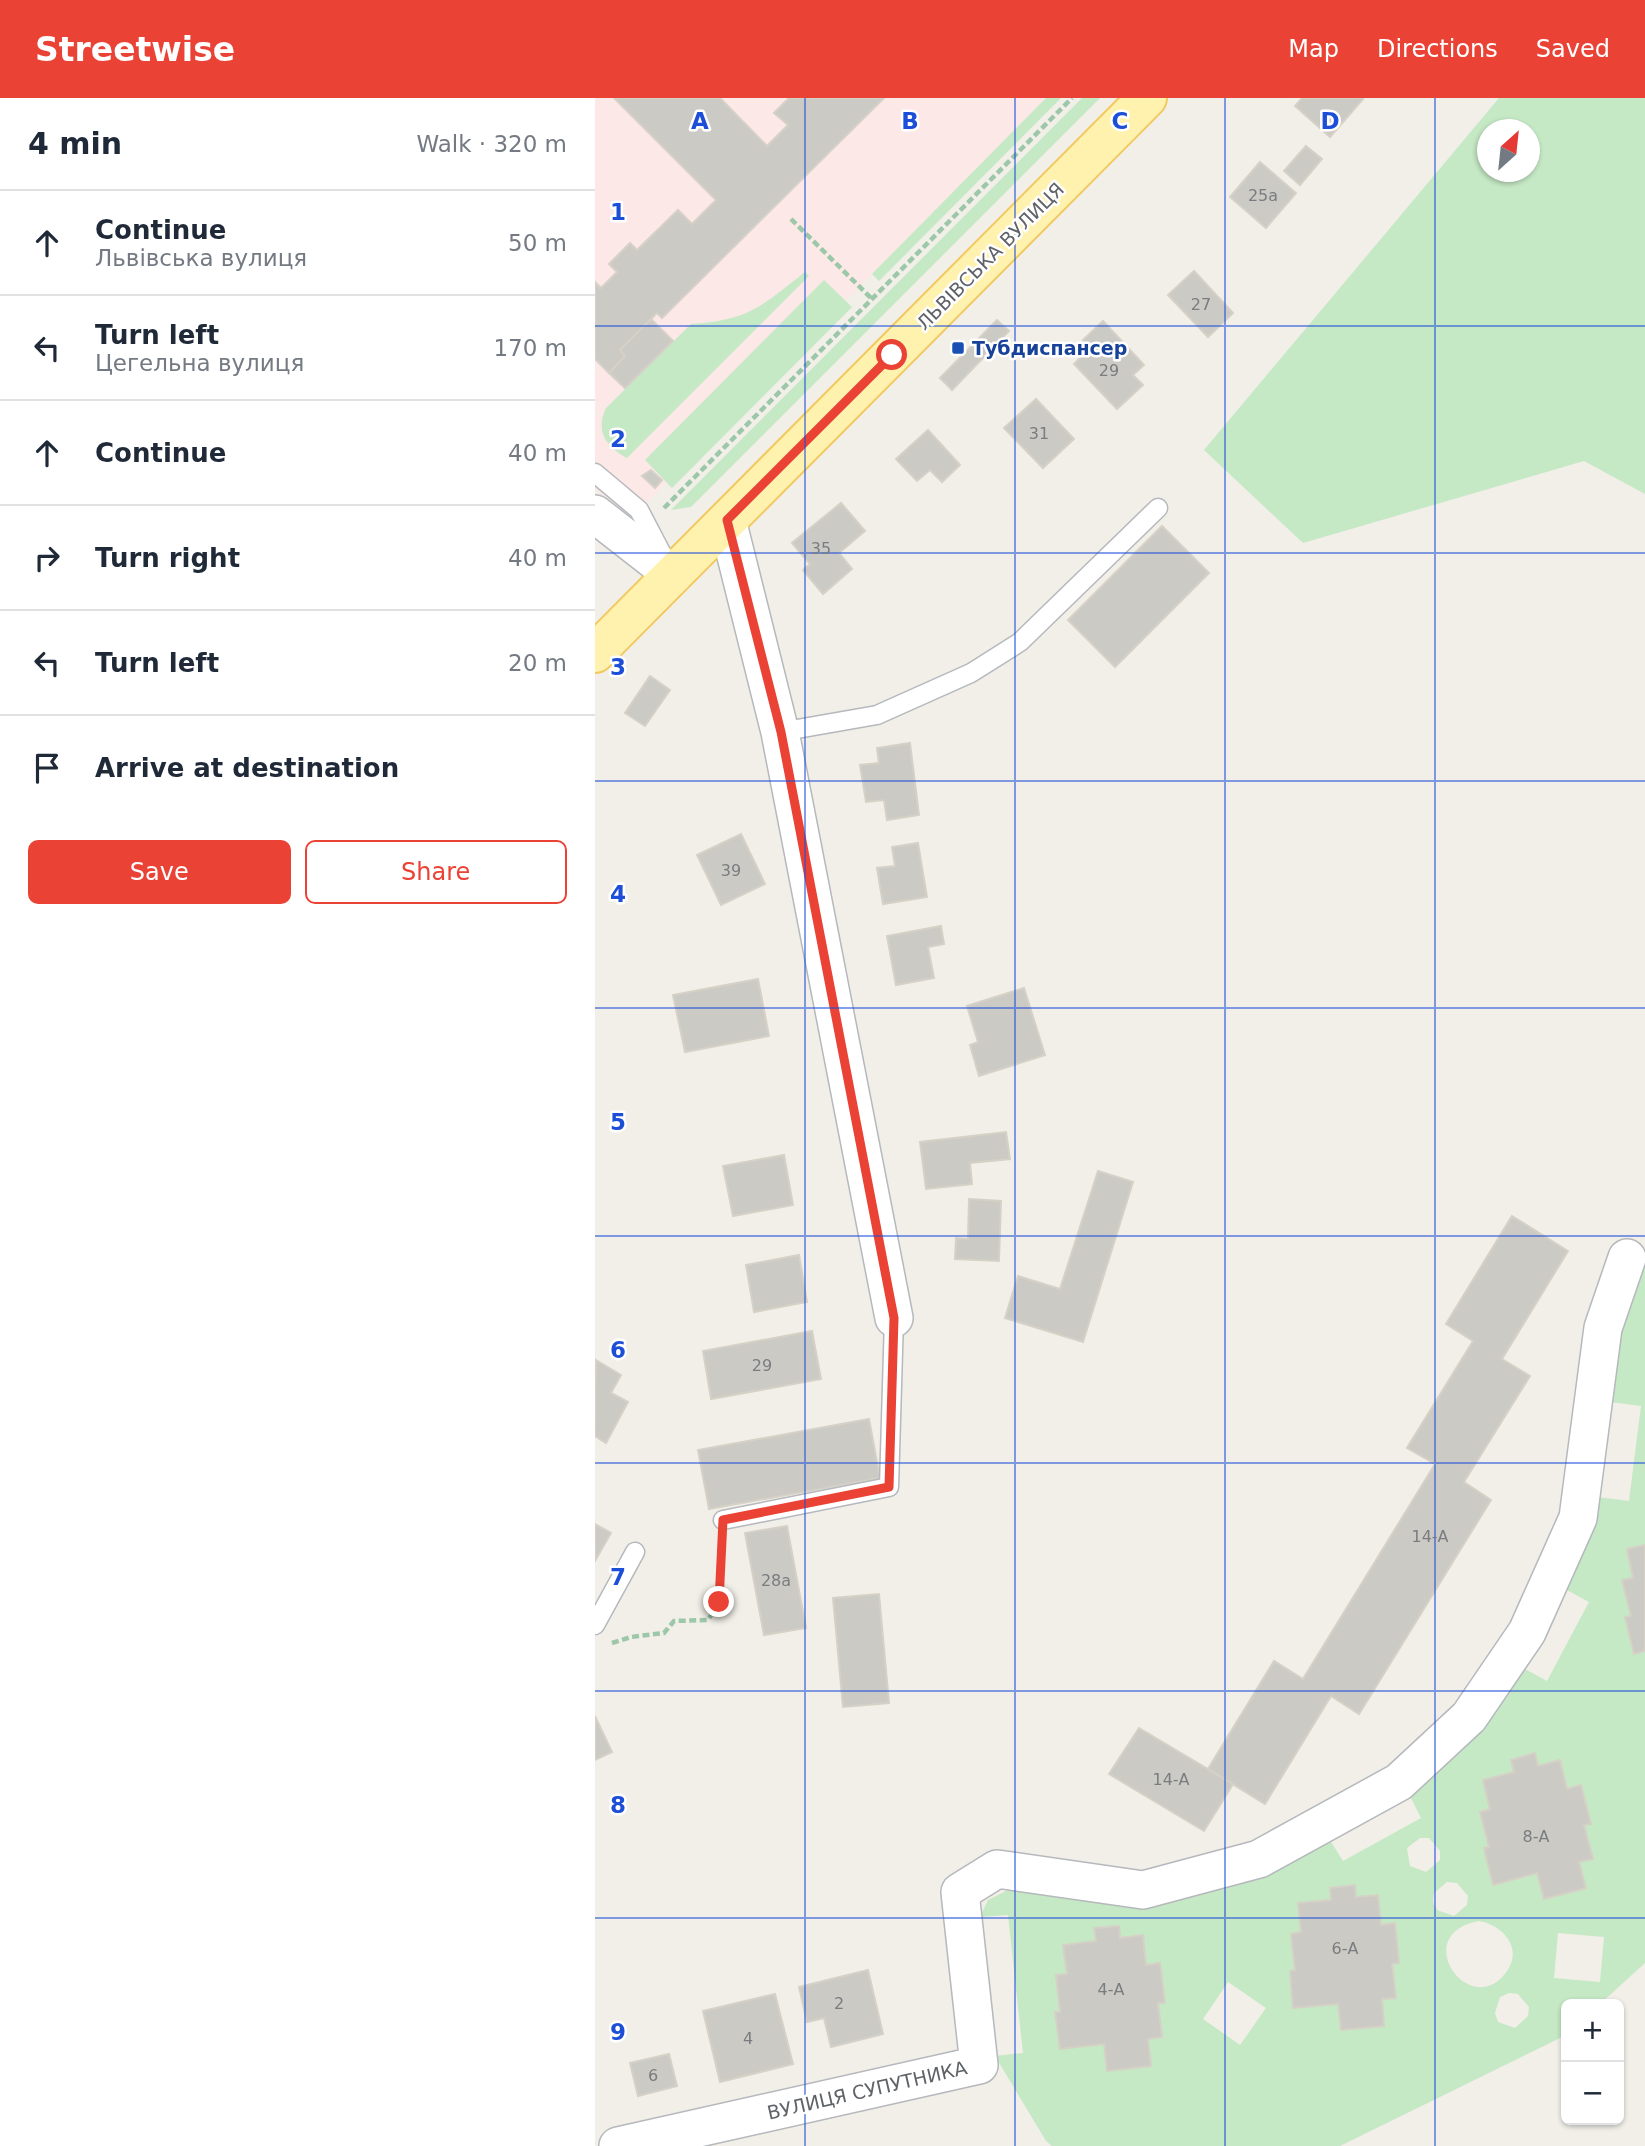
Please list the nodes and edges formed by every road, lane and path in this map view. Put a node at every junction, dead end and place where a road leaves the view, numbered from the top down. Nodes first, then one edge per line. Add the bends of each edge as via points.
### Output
1 (1072, 98) edge
2 (1147, 98) edge
3 (791, 219) dead end
4 (872, 299) junction
5 (595, 473) edge
6 (1158, 508) dead end
7 (595, 514) edge
8 (727, 520) junction
9 (647, 524) junction
10 (673, 575) junction
11 (595, 653) edge
12 (781, 732) junction
13 (1627, 1258) dead end
14 (894, 1318) joint
15 (723, 1520) joint
16 (635, 1552) dead end
17 (595, 1625) edge
18 (607, 1645) dead end
19 (618, 2146) edge

1 - 4 path
2 - 8 main road, ЛЬВІВСЬКА ВУЛИЦЯ
3 - 4 path
4 - 9 path
5 - 9 lane via 639,510
6 - 12 lane via 1020,642 971,673 877,715
7 - 10 street
8 - 10 main road, ЛЬВІВСЬКА ВУЛИЦЯ
8 - 12 street
9 - 10 lane
10 - 11 main road, ЛЬВІВСЬКА ВУЛИЦЯ
12 - 14 street
13 - 19 street, ВУЛИЦЯ СУПУТНИКА via 1603,1328 1578,1518 1520,1643 1469,1717 1399,1782 1259,1859 1143,1890 997,1869 961,1892 979,2065
14 - 15 lane via 889,1487
15 - 18 path via 719,1602 708,1620 674,1622 664,1633
16 - 17 lane

